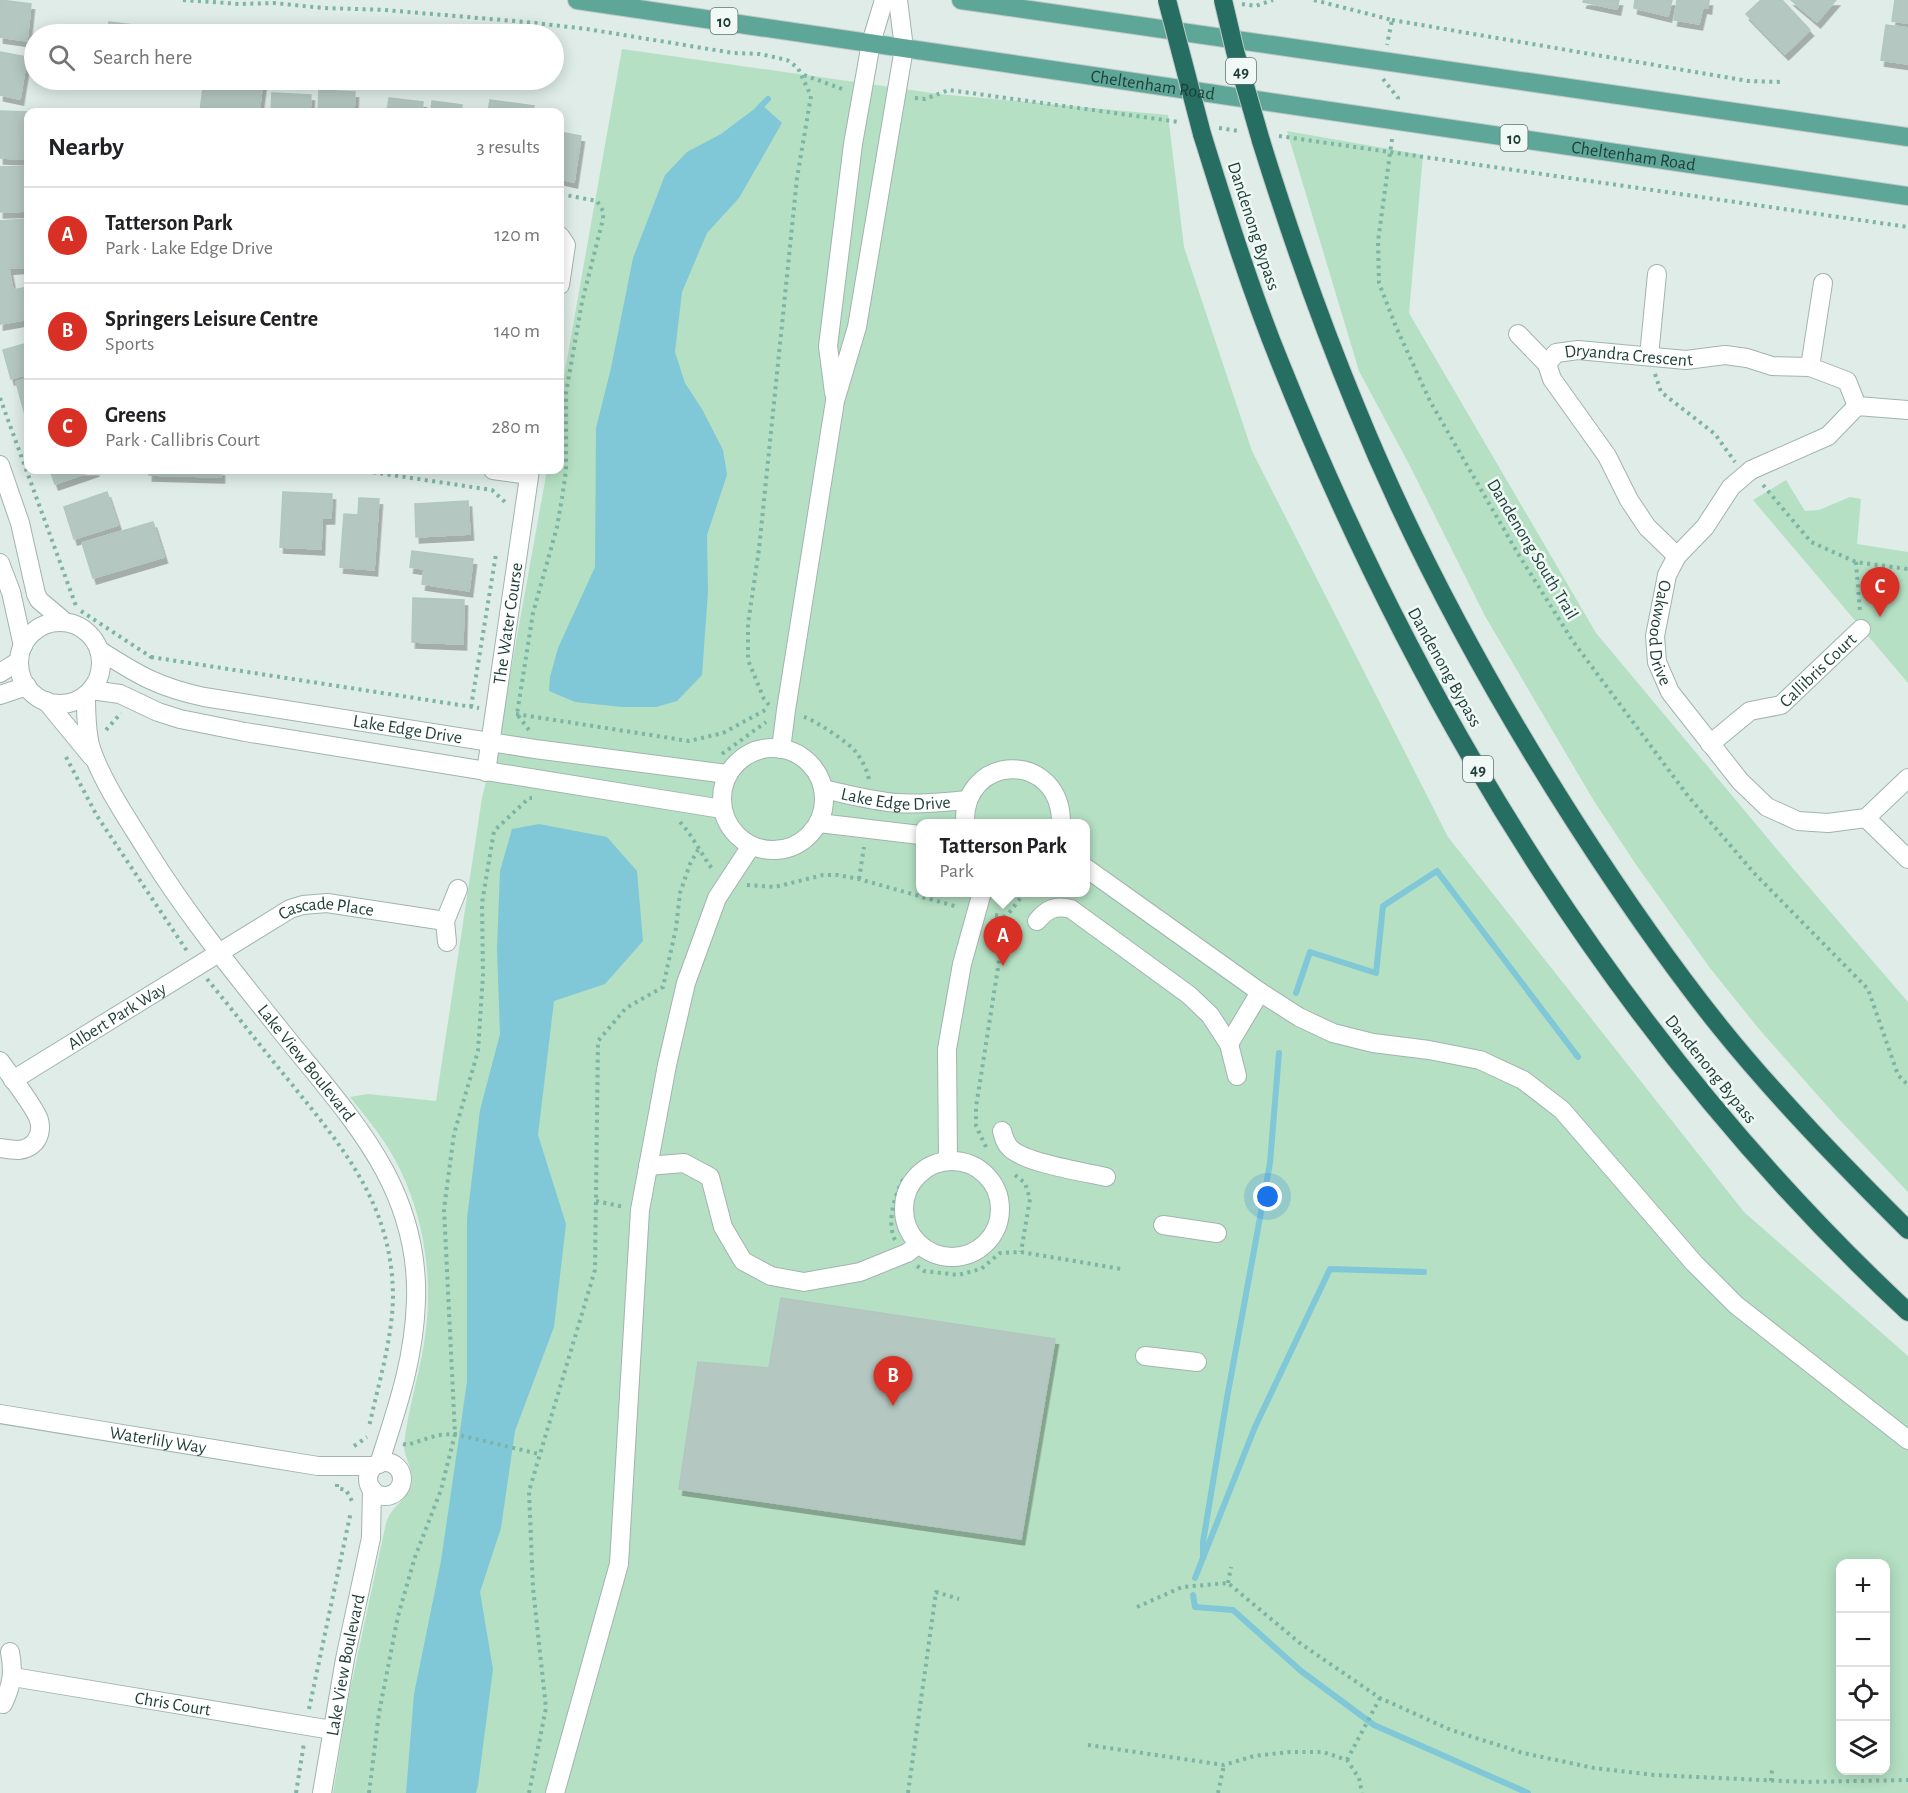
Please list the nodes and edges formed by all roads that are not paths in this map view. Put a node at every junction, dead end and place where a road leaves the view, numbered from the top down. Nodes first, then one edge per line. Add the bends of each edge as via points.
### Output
1 (576, 0) edge
2 (884, 0) edge
3 (898, 0) edge
4 (961, 0) edge
5 (1167, 0) edge
6 (1223, 0) edge
7 (871, 43) junction
8 (904, 48) junction
9 (1908, 137) edge
10 (1908, 196) edge
11 (564, 241) edge
12 (564, 258) edge
13 (1658, 274) dead end
14 (1823, 284) dead end
15 (1518, 334) dead end
16 (1649, 356) junction
17 (1547, 364) junction
18 (1810, 367) junction
19 (835, 401) junction
20 (1857, 406) junction
21 (1908, 410) edge
22 (0, 465) edge
23 (529, 474) edge
24 (1677, 556) junction
25 (0, 563) edge
26 (65, 622) junction
27 (1861, 629) road end
28 (99, 650) junction
29 (21, 653) junction
30 (0, 673) edge
31 (27, 686) junction
32 (88, 693) junction
33 (0, 695) edge
34 (46, 701) junction
35 (490, 741) junction
36 (1710, 744) junction
37 (86, 745) junction
38 (781, 749) junction
39 (486, 772) junction
40 (727, 774) junction
41 (1908, 778) edge
42 (823, 789) junction
43 (968, 800) junction
44 (722, 809) junction
45 (1866, 818) junction
46 (965, 819) edge
47 (1061, 819) edge
48 (819, 823) junction
49 (916, 834) edge
50 (751, 846) junction
51 (1908, 859) edge
52 (1090, 871) edge
53 (458, 889) dead end
54 (980, 897) edge
55 (445, 921) junction
56 (1037, 921) dead end
57 (447, 942) dead end
58 (218, 952) junction
59 (1260, 992) junction
60 (1229, 1044) junction
61 (0, 1061) edge
62 (1237, 1076) dead end
63 (13, 1080) junction
64 (1002, 1131) dead end
65 (0, 1148) edge
66 (948, 1160) junction
67 (648, 1166) junction
68 (1106, 1177) dead end
69 (1163, 1225) dead end
70 (1908, 1230) edge
71 (1217, 1233) dead end
72 (919, 1244) junction
73 (1908, 1312) edge
74 (1145, 1356) dead end
75 (1197, 1362) dead end
76 (0, 1414) edge
77 (1908, 1440) edge
78 (392, 1442) junction
79 (376, 1465) junction
80 (398, 1468) junction
81 (340, 1469) junction
82 (377, 1490) junction
83 (10, 1652) dead end
84 (13, 1677) junction
85 (3, 1704) dead end
86 (332, 1730) junction
87 (322, 1793) edge
88 (555, 1793) edge

1 - 7 main road, Cheltenham Road / 10
2 - 7 street
3 - 8 street
4 - 9 main road
5 - 73 highway, Dandenong Bypass / 49, bridge via 1258,305 1281,365 1386,604 1439,701 1571,917 1673,1058 1802,1208
6 - 70 highway, Dandenong Bypass / 49, bridge via 1235,51 1268,138 1327,335 1388,482 1486,675 1598,858 1720,1027 1784,1101
7 - 8 main road, Cheltenham Road / 10
7 - 19 street via 853,144 828,346
8 - 10 main road, Cheltenham Road / 10
8 - 19 street via 857,327
11 - 12 street
13 - 16 street
14 - 18 street
15 - 17 street
16 - 17 street, Dryandra Crescent via 1578,351 1556,353
16 - 18 street, Dryandra Crescent via 1686,360 1725,355 1772,366
17 - 24 street, Dryandra Crescent via 1552,379 1607,456 1647,527
18 - 20 street, Dryandra Crescent via 1847,381
19 - 38 street via 778,709
20 - 21 street
20 - 24 street, Oakwood Drive via 1828,436 1751,470 1731,487 1705,527
22 - 26 street via 20,524 36,594
23 - 35 street, The Water Course
24 - 36 street, Oakwood Drive via 1667,575 1655,636 1658,662 1670,692
25 - 29 street via 10,592
26 - 28 street via 86,631
26 - 29 street via 40,627 30,635
27 - 36 street, Callibris Court via 1781,705 1750,711
28 - 32 street via 100,671
28 - 35 street, Lake Edge Drive via 159,685 204,697
29 - 30 street
29 - 31 street via 21,674
31 - 33 street
31 - 34 street
32 - 34 street via 74,702
32 - 37 street, Lake View Boulevard
32 - 39 street, Lake Edge Drive via 112,692 158,712 203,724
34 - 37 street, Lake View Boulevard
35 - 39 street, The Water Course
35 - 40 street, Lake Edge Drive
36 - 45 street, Oakwood Drive via 1767,807 1798,821 1828,823
37 - 58 street, Lake View Boulevard via 161,872
38 - 40 street via 765,748 750,753
38 - 42 street via 808,762
39 - 44 street, Lake Edge Drive
40 - 44 street via 721,791
41 - 45 street
42 - 43 street, Lake Edge Drive via 897,803
42 - 48 street via 825,800
43 - 46 street
43 - 47 street via 988,775 1018,769 1047,782 1057,795
44 - 50 street via 737,837
45 - 51 street
48 - 49 street, Lake Edge Drive
48 - 50 street via 806,838 789,848 776,851
50 - 67 street via 717,898 686,983
52 - 59 street
53 - 55 street
54 - 66 street via 962,964 947,1049
55 - 57 street
55 - 58 street, Cascade Place via 315,903 290,909
56 - 60 street via 1046,910 1060,906 1071,909 1189,995 1210,1015
58 - 63 street, Albert Park Way
58 - 78 street, Lake View Boulevard via 352,1119 388,1175 401,1205 412,1249 416,1300 412,1347
59 - 60 street
59 - 77 street via 1333,1033 1480,1060 1523,1080 1562,1110 1694,1263 1736,1305
60 - 62 street
61 - 63 street
63 - 65 street via 37,1115 39,1132 25,1149
64 - 68 street via 1011,1150 1053,1166
66 - 72 street via 922,1171 910,1184 903,1214
66 - 72 street via 979,1168 996,1191 1000,1215 988,1240 962,1256 945,1258
67 - 72 street via 684,1163 710,1177 723,1227 743,1260 771,1276 804,1281 860,1272
67 - 88 street via 640,1210 619,1564
69 - 71 street
74 - 75 street
76 - 81 street, Waterlily Way
78 - 79 street, Lake View Boulevard
78 - 80 street, Lake View Boulevard
79 - 80 street via 389,1463
79 - 81 street, Waterlily Way
79 - 82 street, Lake View Boulevard via 369,1475
80 - 82 street, Lake View Boulevard via 402,1481 398,1490
81 - 82 street, Waterlily Way
82 - 86 street, Lake View Boulevard
83 - 84 street
84 - 85 street
84 - 86 street, Chris Court
86 - 87 street, Lake View Boulevard

